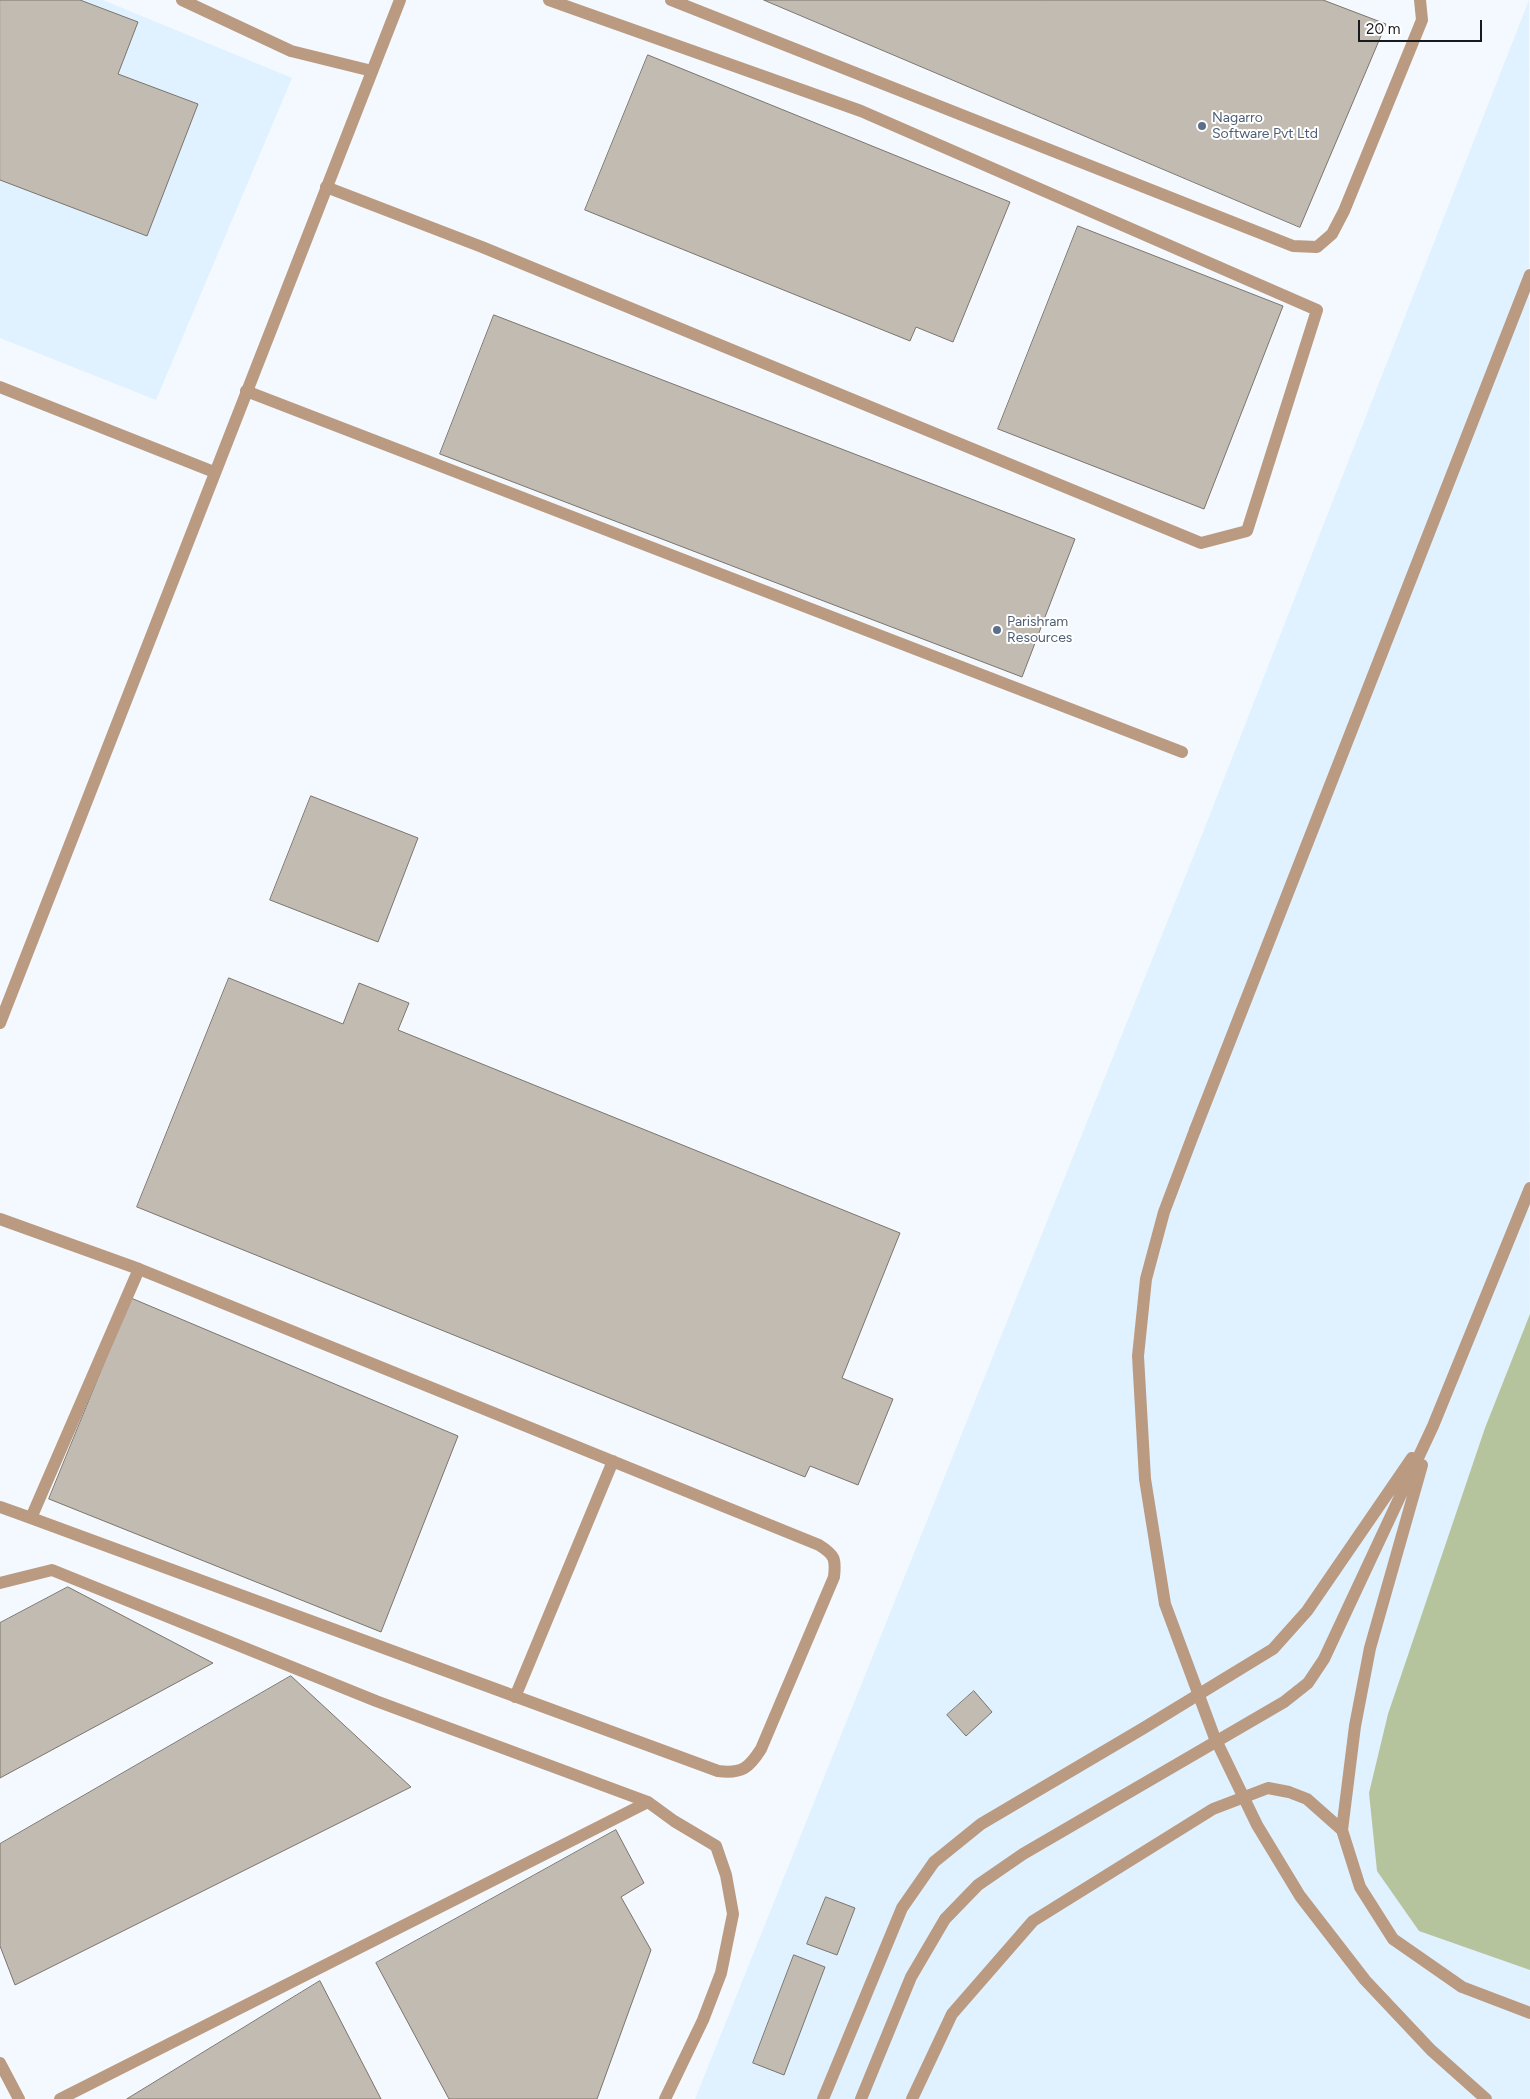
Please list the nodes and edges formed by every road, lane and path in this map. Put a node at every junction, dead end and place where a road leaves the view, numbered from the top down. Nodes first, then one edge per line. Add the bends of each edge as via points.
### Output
1 (182, 0) edge
2 (400, 0) edge
3 (549, 0) edge
4 (672, 0) edge
5 (1420, 0) edge
6 (372, 71) junction
7 (326, 186) junction
8 (1530, 275) edge
9 (0, 387) edge
10 (246, 391) junction
11 (214, 472) junction
12 (1182, 752) dead end
13 (0, 1023) edge
14 (1530, 1188) edge
15 (0, 1219) edge
16 (139, 1269) junction
17 (1433, 1426) junction
18 (613, 1461) junction
19 (0, 1507) edge
20 (31, 1518) junction
21 (0, 1583) edge
22 (515, 1697) junction
23 (648, 1802) junction
24 (1342, 1830) junction
25 (1530, 2013) edge
26 (0, 2063) edge
27 (19, 2099) edge
28 (60, 2099) edge
29 (665, 2099) edge
30 (823, 2099) edge
31 (861, 2099) edge
32 (912, 2099) edge
33 (1486, 2099) edge

1 - 6 street via 292,51
2 - 6 street
3 - 7 street via 861,111 1317,310 1247,531 1201,543
4 - 5 street via 1292,246 1317,248 1332,234 1344,211 1422,20
6 - 7 street
7 - 10 street
8 - 33 street, bridge via 1164,1212 1146,1279 1138,1356 1145,1479 1165,1604 1214,1736 1257,1825 1300,1896 1365,1980 1431,2050
9 - 11 street
10 - 11 street
10 - 12 street
11 - 13 street
14 - 17 street
15 - 16 street
16 - 18 street
16 - 20 street
17 - 24 street via 1370,1648 1354,1726
17 - 30 street via 1307,1611 1273,1649 981,1824 934,1862 902,1908
17 - 31 street via 1324,1659 1308,1683 1284,1702 1023,1854 978,1885 945,1919 911,1977
18 - 22 street
18 - 22 street via 819,1545 830,1552 835,1562 834,1577 761,1748 751,1765 734,1773 718,1772
19 - 20 street
20 - 22 street
21 - 23 street via 52,1570 376,1700
23 - 28 street
23 - 29 street via 716,1846 726,1875 733,1914 721,1973 703,2020
24 - 25 street via 1360,1887 1393,1939 1462,1987
24 - 32 street via 1307,1799 1268,1788 1213,1809 1032,1922 952,2014
26 - 27 street

